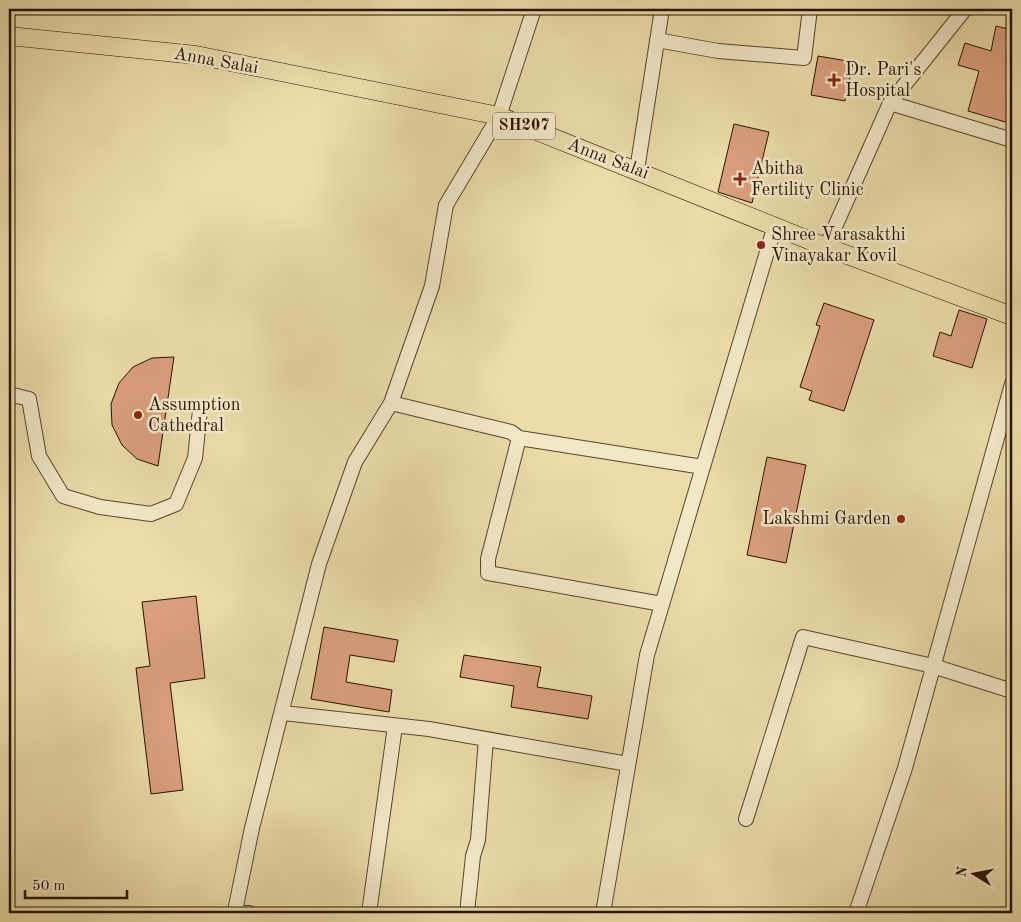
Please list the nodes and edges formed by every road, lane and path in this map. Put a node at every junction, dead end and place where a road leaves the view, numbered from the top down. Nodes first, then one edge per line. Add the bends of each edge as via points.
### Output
1 (534, 9) edge
2 (662, 9) edge
3 (810, 9) edge
4 (965, 9) edge
5 (9, 36) edge
6 (657, 40) junction
7 (890, 103) junction
8 (499, 116) junction
9 (1012, 140) edge
10 (637, 170) junction
11 (775, 225) junction
12 (826, 248) junction
13 (1012, 316) edge
14 (1012, 384) edge
15 (9, 394) edge
16 (391, 403) junction
17 (200, 410) dead end
18 (519, 438) junction
19 (703, 467) junction
20 (662, 604) junction
21 (933, 668) junction
22 (1012, 691) edge
23 (283, 713) junction
24 (395, 726) junction
25 (486, 739) junction
26 (628, 764) junction
27 (746, 819) dead end
28 (249, 913) edge
29 (369, 913) edge
30 (383, 913) edge
31 (467, 913) edge
32 (603, 913) edge
33 (856, 913) edge

1 - 8 street
2 - 6 street
3 - 6 street via 804,58 718,51
4 - 7 street
5 - 8 main road, Anna Salai / SH207 via 196,56
6 - 10 street
7 - 9 street
7 - 12 street
8 - 10 main road, Anna Salai / SH207
8 - 16 street via 446,206 432,286
10 - 11 main road, Anna Salai / SH207
11 - 12 main road, Anna Salai / SH207
11 - 19 street
12 - 13 main road, Anna Salai / SH207
14 - 21 street
15 - 17 street via 29,399 39,456 63,496 100,508 151,514 176,504 195,458
16 - 18 street via 511,432
16 - 23 street via 355,462 319,564
18 - 19 street
18 - 20 street via 488,559 488,573
19 - 20 street
20 - 26 street via 647,654
21 - 22 street
21 - 27 street via 803,637
21 - 33 street via 905,768
23 - 24 street
23 - 28 street via 252,828 235,911
24 - 25 street
24 - 29 street
25 - 26 street
25 - 31 street via 478,840 473,856
26 - 32 street
29 - 30 street

